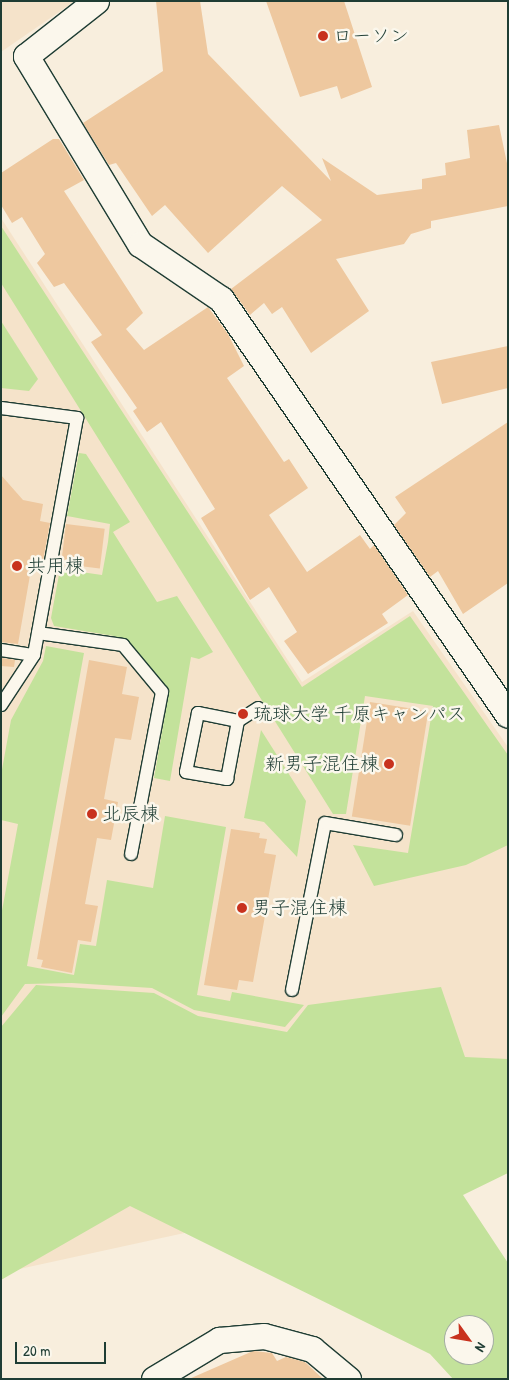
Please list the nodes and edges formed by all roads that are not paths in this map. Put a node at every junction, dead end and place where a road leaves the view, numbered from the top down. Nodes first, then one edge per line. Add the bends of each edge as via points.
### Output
1 (96, 1) edge
2 (1, 408) edge
3 (38, 633) junction
4 (1, 650) edge
5 (34, 655) junction
6 (1, 706) edge
7 (258, 708) dead end
8 (508, 715) edge
9 (238, 721) junction
10 (396, 835) dead end
11 (131, 854) dead end
12 (292, 990) dead end
13 (154, 1379) edge
14 (348, 1379) edge

1 - 8 street via 26,56 140,244 221,299
2 - 3 lane via 77,418
3 - 5 lane
3 - 11 lane via 123,645 162,692
4 - 5 lane
5 - 6 lane
7 - 9 lane
9 - 9 lane via 227,779 186,772 198,713
10 - 12 lane via 325,823
13 - 14 street via 219,1340 264,1336 312,1349

